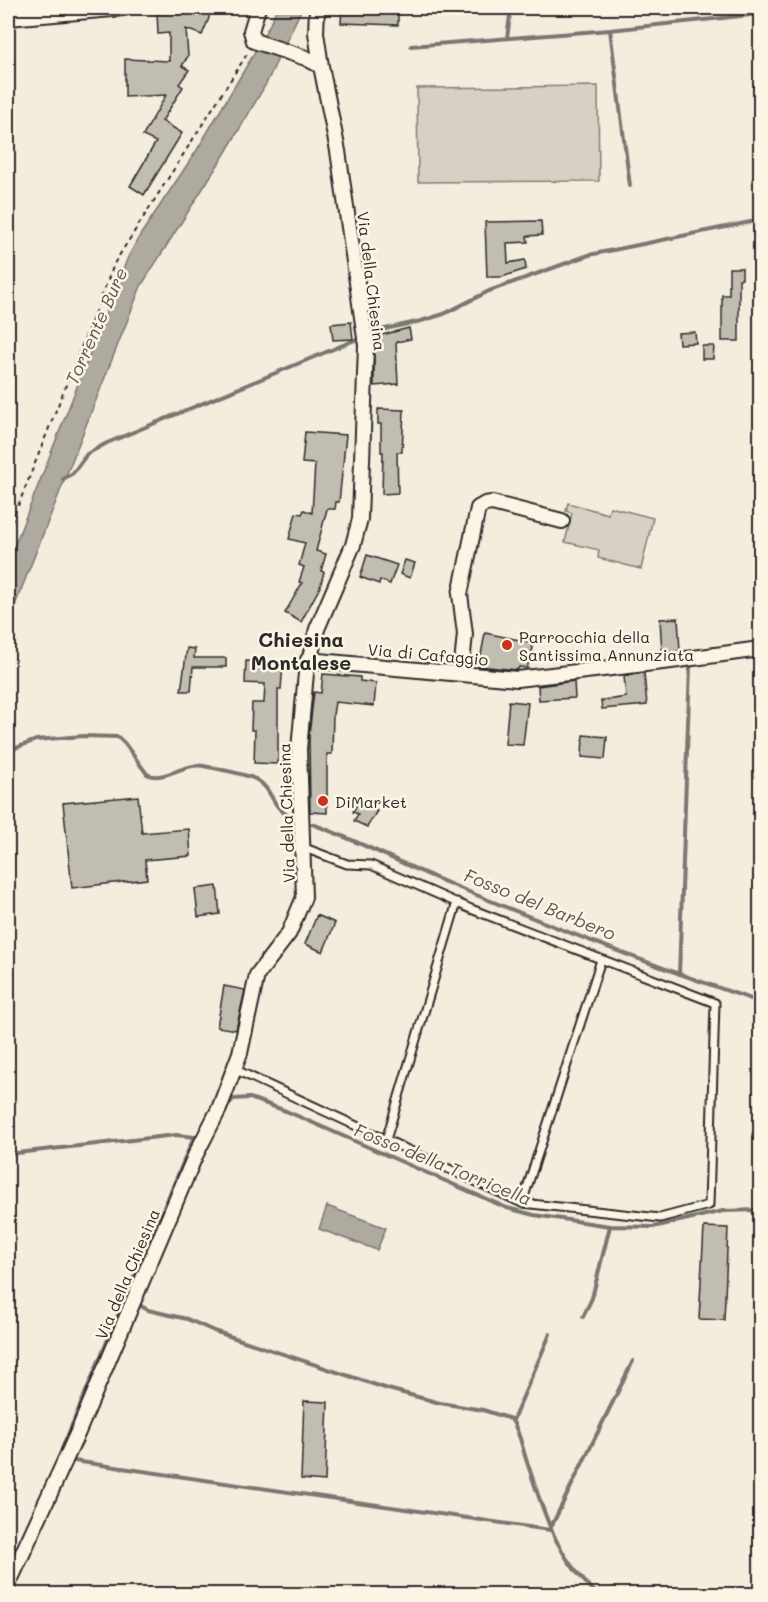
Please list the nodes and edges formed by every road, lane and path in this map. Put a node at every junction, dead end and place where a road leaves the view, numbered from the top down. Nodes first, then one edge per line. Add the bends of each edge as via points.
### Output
1 (124, 8) edge
2 (258, 8) edge
3 (317, 8) edge
4 (8, 18) edge
5 (257, 43) junction
6 (321, 66) junction
7 (562, 521) dead end
8 (8, 531) edge
9 (760, 649) edge
10 (308, 660) junction
11 (461, 673) junction
12 (302, 847) junction
13 (457, 903) junction
14 (601, 960) junction
15 (234, 1069) junction
16 (386, 1140) junction
17 (522, 1203) junction
18 (8, 1585) edge

1 - 4 street
2 - 5 street via 251,31
3 - 6 street, Via della Chiesina
5 - 6 street
5 - 8 path via 115,262
6 - 10 street, Via della Chiesina via 338,151 366,355 360,519
7 - 11 street via 496,504 478,508 460,594 465,634
9 - 11 street, Via di Cafaggio via 522,678
10 - 11 street, Via di Cafaggio
10 - 12 street, Via della Chiesina via 299,749
12 - 13 lane via 347,864 371,865
12 - 15 street, Via della Chiesina via 304,897 289,933 257,975
13 - 14 lane
13 - 16 lane
14 - 17 lane
14 - 17 lane via 715,1003 709,1205 660,1218
15 - 16 lane
15 - 18 street, Via della Chiesina
16 - 17 lane

